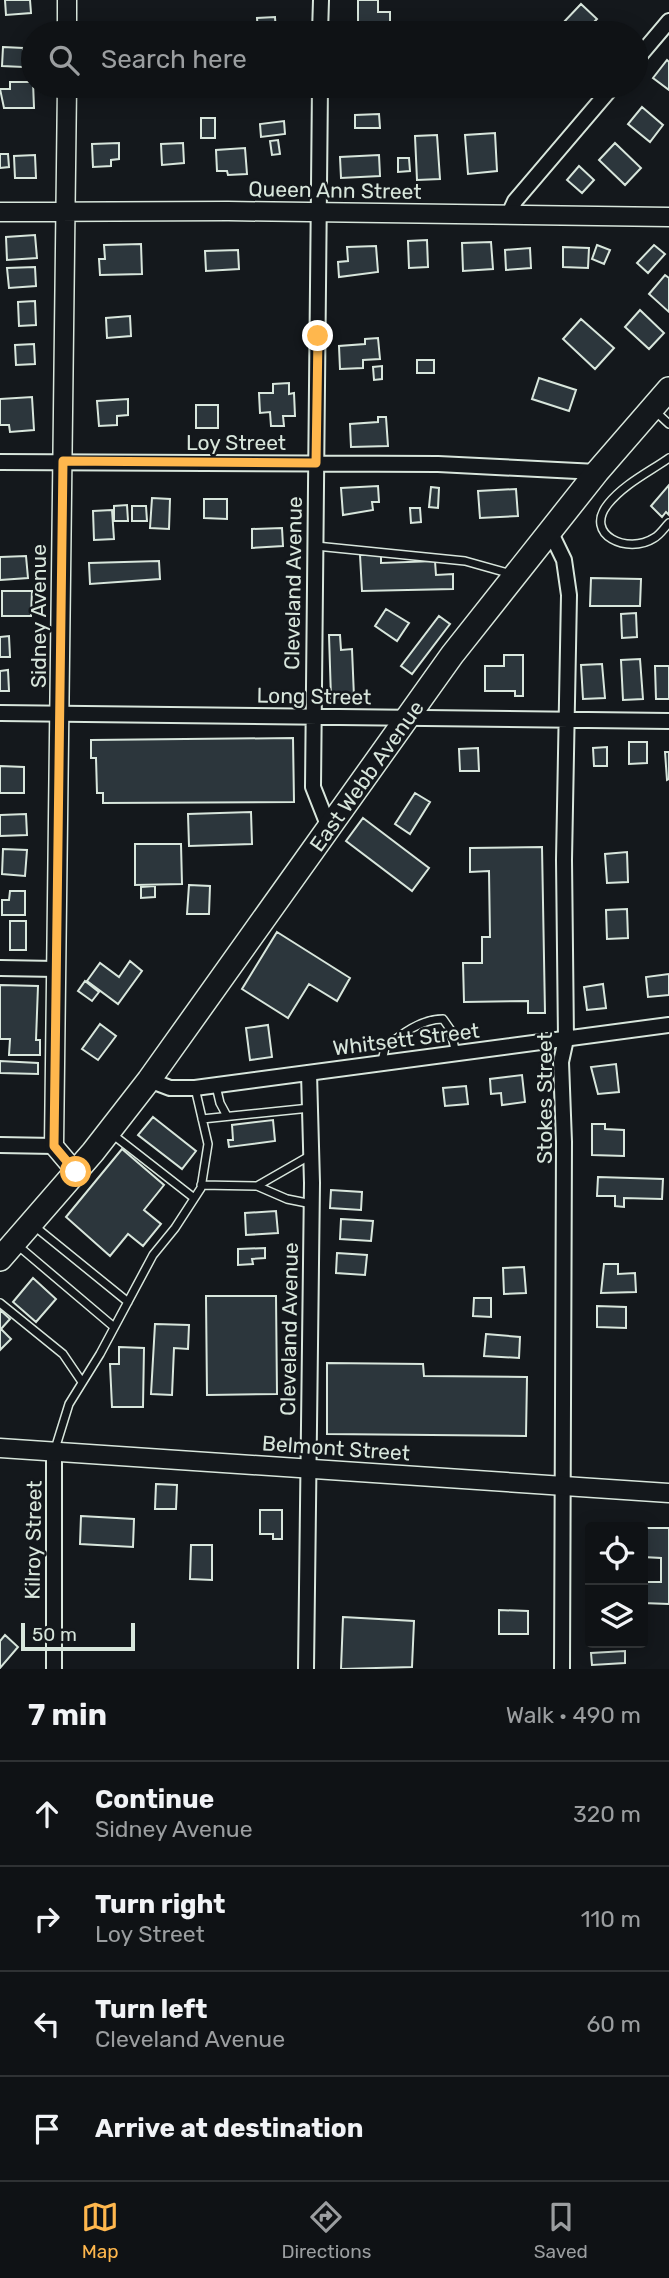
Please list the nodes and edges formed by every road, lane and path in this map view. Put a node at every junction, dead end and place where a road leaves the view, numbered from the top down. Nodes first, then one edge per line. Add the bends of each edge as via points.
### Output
1 (67, 0) edge
2 (321, 0) edge
3 (67, 21) edge
4 (320, 21) edge
5 (669, 21) edge
6 (648, 46) edge
7 (67, 98) edge
8 (320, 98) edge
9 (603, 98) edge
10 (66, 210) junction
11 (0, 212) edge
12 (318, 213) junction
13 (509, 214) junction
14 (669, 217) edge
15 (669, 388) edge
16 (661, 416) edge
17 (669, 458) edge
18 (63, 461) junction
19 (0, 462) edge
20 (316, 463) junction
21 (597, 472) junction
22 (669, 523) edge
23 (550, 531) junction
24 (315, 546) junction
25 (515, 575) junction
26 (0, 713) edge
27 (60, 713) junction
28 (313, 716) junction
29 (407, 718) junction
30 (566, 720) junction
31 (669, 721) edge
32 (328, 825) junction
33 (0, 968) edge
34 (56, 969) junction
35 (669, 1025) edge
36 (566, 1039) junction
37 (456, 1053) junction
38 (382, 1061) junction
39 (309, 1073) junction
40 (149, 1080) junction
41 (216, 1085) junction
42 (195, 1088) junction
43 (310, 1108) junction
44 (227, 1116) junction
45 (202, 1119) junction
46 (109, 1131) junction
47 (0, 1145) edge
48 (54, 1146) junction
49 (311, 1155) junction
50 (76, 1172) junction
51 (201, 1185) junction
52 (257, 1186) junction
53 (194, 1198) junction
54 (312, 1204) junction
55 (32, 1223) junction
56 (7, 1251) edge
57 (128, 1302) junction
58 (0, 1303) edge
59 (114, 1327) junction
60 (82, 1382) junction
61 (0, 1448) edge
62 (54, 1454) junction
63 (308, 1468) junction
64 (562, 1484) junction
65 (669, 1493) edge
66 (54, 1669) edge
67 (306, 1669) edge
68 (562, 1669) edge

1 - 3 street
2 - 4 street
5 - 6 street
7 - 10 street, Sidney Avenue
8 - 12 street, Cleveland Avenue
9 - 13 street via 515,201
10 - 11 street, Queen Ann Street
10 - 12 street, Queen Ann Street
10 - 18 street, Sidney Avenue
12 - 13 street, Queen Ann Street
12 - 20 street, Cleveland Avenue
13 - 14 street, Queen Ann Street
15 - 16 highway, East Webb Avenue
16 - 21 highway, East Webb Avenue
17 - 22 lane via 615,496 603,511 600,525 617,543 635,545 655,538
18 - 19 street, Loy Street
18 - 20 street, Loy Street
18 - 27 street, Sidney Avenue
20 - 21 street, Loy Street
20 - 24 street, Cleveland Avenue
21 - 23 highway, East Webb Avenue
23 - 25 highway, East Webb Avenue
23 - 30 street, Stokes Street via 564,560 569,595
24 - 25 lane via 465,561
24 - 28 street, Cleveland Avenue
25 - 29 highway, East Webb Avenue
26 - 27 street, Long Street
27 - 28 street, Long Street
27 - 34 street, Sidney Avenue
28 - 29 street, Long Street
28 - 32 street, Cleveland Avenue via 313,787
29 - 30 street, Long Street
29 - 32 highway, East Webb Avenue
30 - 31 street, Long Street
30 - 36 street, Stokes Street
32 - 40 highway, East Webb Avenue
33 - 34 street
34 - 48 street, Sidney Avenue
35 - 36 street, Whitsett Street
36 - 37 street, Whitsett Street
36 - 64 street, Stokes Street via 561,1062
37 - 38 street, Whitsett Street
37 - 38 lane via 450,1028 443,1019 432,1019 385,1048
38 - 39 street, Whitsett Street
39 - 41 street, Whitsett Street
39 - 43 street, Cleveland Avenue
40 - 42 street, Whitsett Street via 170,1088
40 - 46 highway, East Webb Avenue
41 - 42 street, Whitsett Street
41 - 44 lane
42 - 45 lane
43 - 44 lane
43 - 49 street, Cleveland Avenue
44 - 45 lane
45 - 51 lane via 208,1144
46 - 50 highway, East Webb Avenue
46 - 53 lane
47 - 48 street
48 - 50 street
49 - 52 lane
49 - 54 street, Cleveland Avenue
50 - 55 highway, East Webb Avenue
51 - 52 lane
51 - 53 lane
52 - 54 lane
53 - 57 lane via 153,1255
54 - 63 street, Cleveland Avenue
55 - 56 highway, East Webb Avenue
55 - 57 lane
56 - 59 lane
57 - 59 lane
58 - 60 lane via 63,1354
59 - 60 lane
60 - 62 lane via 69,1404
61 - 62 street, Belmont Street
62 - 63 street, Belmont Street
62 - 66 street, Kilroy Street
63 - 64 street, Belmont Street
63 - 67 street, Cleveland Avenue
64 - 65 street, Belmont Street
64 - 68 street, Stokes Street

